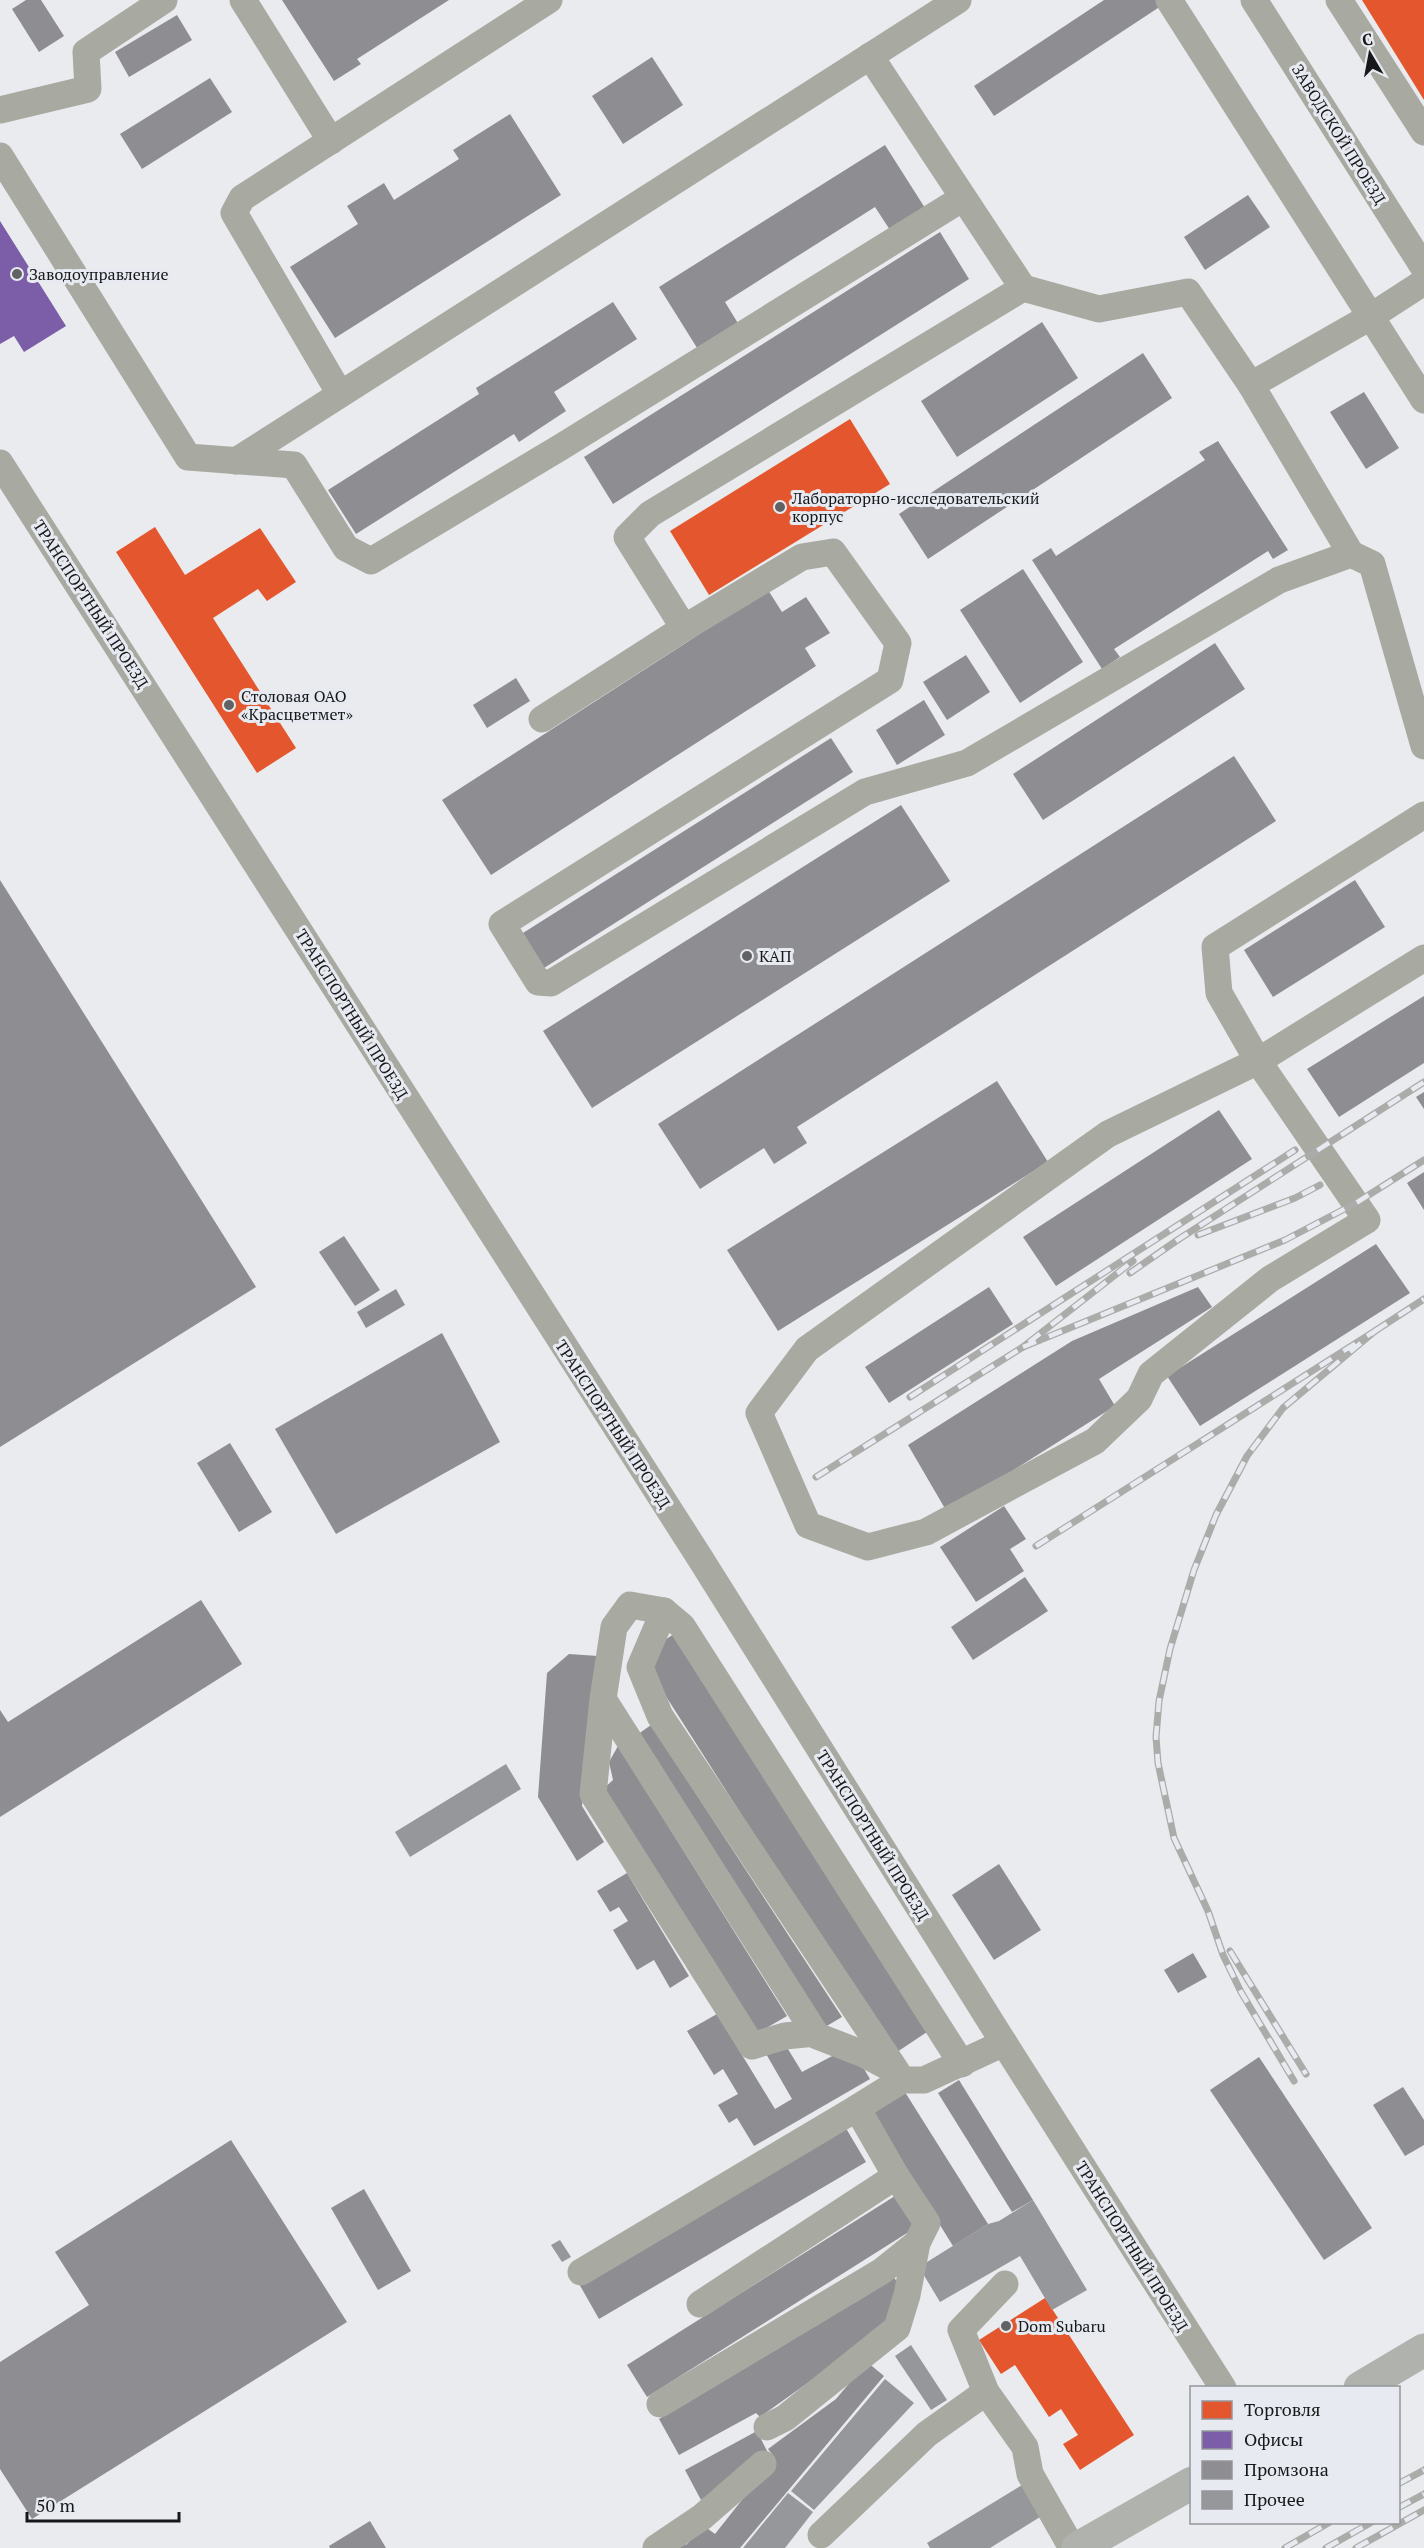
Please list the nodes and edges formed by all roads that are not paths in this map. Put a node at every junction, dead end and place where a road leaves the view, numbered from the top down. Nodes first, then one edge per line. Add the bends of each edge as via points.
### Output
1 (164, 0) edge
2 (243, 0) edge
3 (549, 0) edge
4 (958, 0) edge
5 (1169, 0) edge
6 (1254, 0) edge
7 (1339, 0) edge
8 (870, 56) junction
9 (0, 110) edge
10 (1424, 132) edge
11 (331, 141) junction
12 (0, 156) edge
13 (963, 198) junction
14 (1424, 268) edge
15 (1424, 282) edge
16 (1023, 288) junction
17 (1370, 317) junction
18 (1251, 385) junction
19 (340, 394) junction
20 (1424, 400) edge
21 (236, 461) junction
22 (0, 463) edge
23 (1351, 554) junction
24 (684, 628) junction
25 (542, 719) dead end
26 (1424, 746) edge
27 (1424, 815) edge
28 (1424, 958) edge
29 (1258, 1061) junction
30 (664, 1611) junction
31 (603, 1699) junction
32 (814, 2033) junction
33 (1004, 2043) junction
34 (962, 2064) junction
35 (899, 2076) junction
36 (857, 2108) junction
37 (896, 2176) junction
38 (917, 2242) junction
39 (580, 2272) dead end
40 (1005, 2284) dead end
41 (700, 2304) dead end
42 (1424, 2350) edge
43 (1222, 2386) edge
44 (1363, 2386) edge
45 (986, 2392) junction
46 (660, 2404) dead end
47 (767, 2427) dead end
48 (763, 2464) dead end
49 (1190, 2484) edge
50 (821, 2535) dead end
51 (656, 2548) edge
52 (1072, 2548) edge
53 (1078, 2548) edge

1 - 9 street via 86,52 88,89
2 - 11 street
3 - 11 street
4 - 8 street
5 - 17 street
6 - 14 street, ЗАВОДСКОЙ ПРОЕЗД
7 - 10 street
8 - 13 street
8 - 19 street
11 - 19 street via 242,198 234,213
12 - 21 street via 189,457
13 - 16 street
13 - 21 street via 371,561 346,548 294,465
15 - 17 street
16 - 18 street via 1099,309 1188,291
16 - 24 street via 651,514 627,537
17 - 18 street
17 - 20 street
18 - 23 street
19 - 21 street
22 - 33 street, ТРАНСПОРТНЫЙ ПРОЕЗД via 700,1558
23 - 24 street via 1279,580 968,764 865,792 551,983 538,982 502,924 890,680 898,643 833,552 802,557
23 - 26 street via 1372,564
24 - 25 street
27 - 29 street via 1215,947 1219,993
28 - 29 street
29 - 29 street via 1108,1134 807,1349 759,1413 808,1525 868,1547 926,1532 1095,1441 1139,1399 1151,1374 1270,1279 1367,1220
30 - 31 street via 630,1605 614,1627
30 - 34 street via 682,1626
30 - 35 street via 640,1667 660,1716
31 - 32 street
31 - 32 street via 593,1794 752,2046 785,2036
32 - 35 street via 866,2055
33 - 34 street
33 - 43 street, ТРАНСПОРТНЫЙ ПРОЕЗД
34 - 35 street via 924,2080
35 - 36 street
36 - 37 street
36 - 39 street
37 - 38 street via 927,2223
37 - 41 street
38 - 46 street via 882,2271
38 - 47 street via 897,2328 785,2418
40 - 45 street via 961,2330
42 - 44 highway
45 - 50 street via 927,2434
45 - 52 street via 1025,2447 1030,2474
48 - 51 street via 702,2517
49 - 53 highway

